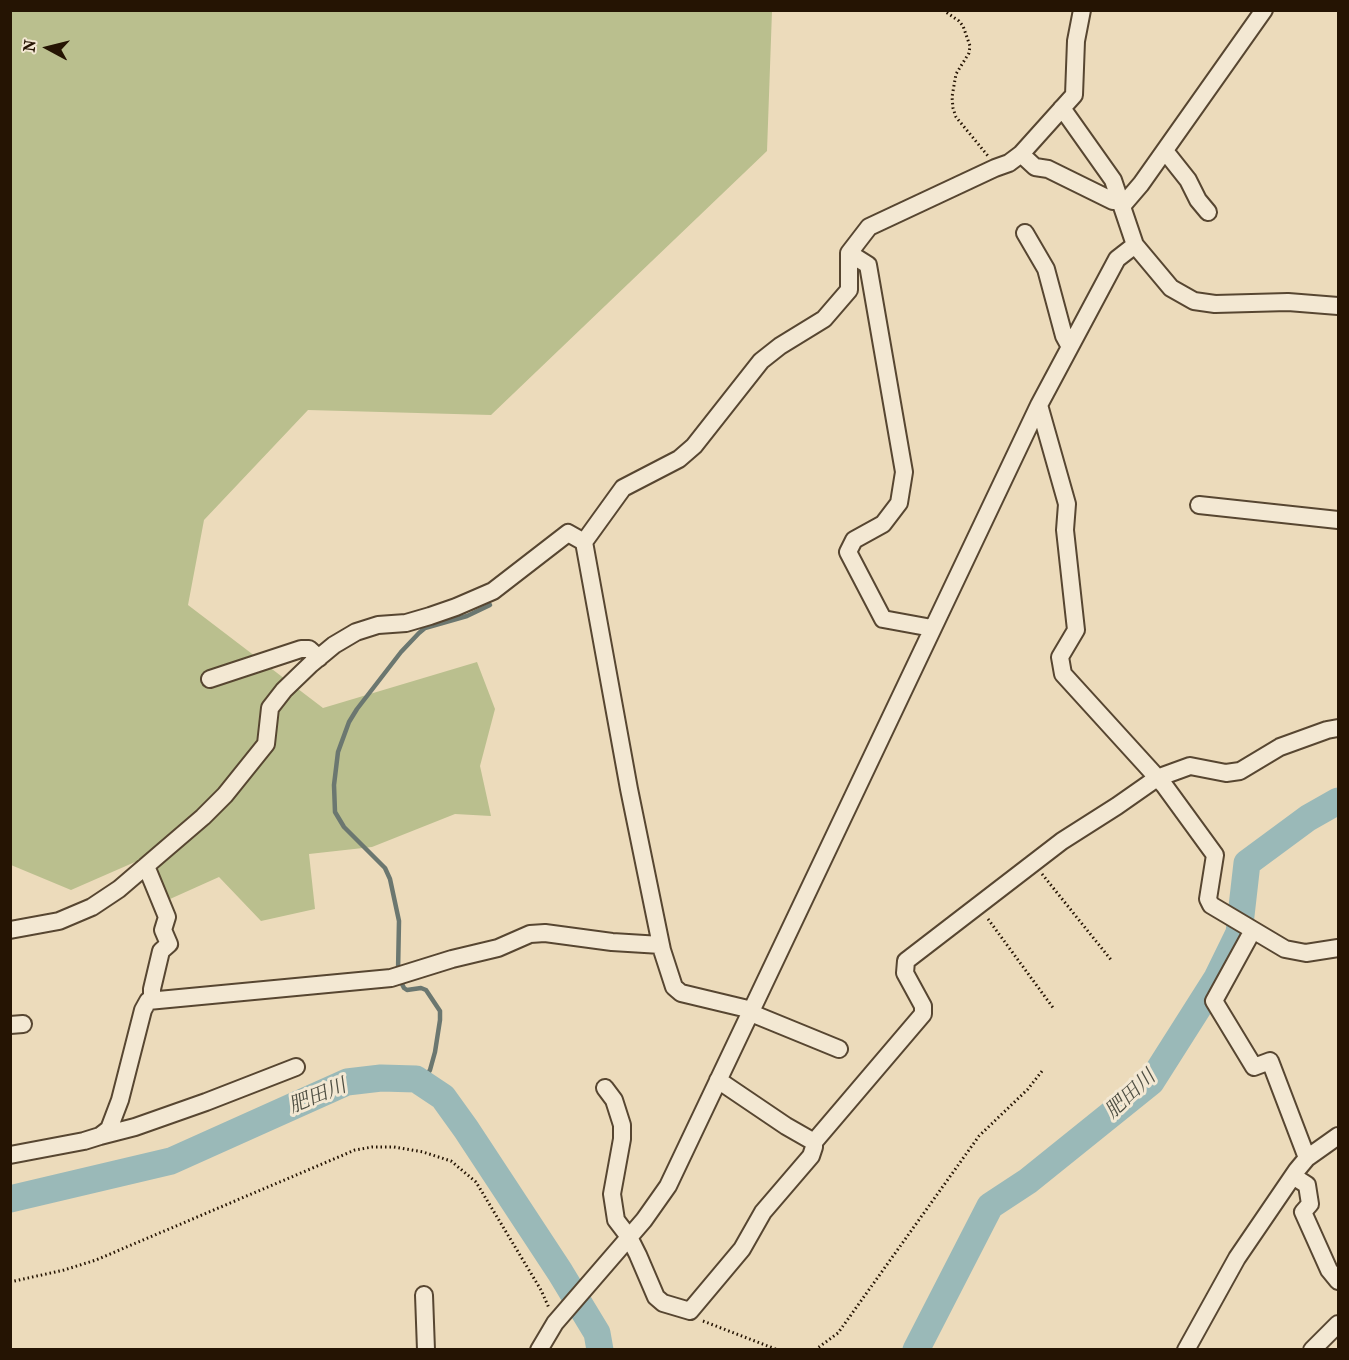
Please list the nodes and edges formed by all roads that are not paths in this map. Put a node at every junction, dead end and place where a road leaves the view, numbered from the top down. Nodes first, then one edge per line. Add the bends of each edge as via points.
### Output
1 (1082, 10) edge
2 (1264, 10) edge
3 (1062, 108) junction
4 (1165, 150) junction
5 (1021, 154) junction
6 (1122, 202) junction
7 (1208, 212) dead end
8 (1025, 233) dead end
9 (1135, 245) junction
10 (849, 253) junction
11 (1338, 306) edge
12 (1070, 346) junction
13 (1040, 405) junction
14 (1199, 505) dead end
15 (1338, 520) edge
16 (584, 542) junction
17 (932, 628) junction
18 (315, 660) junction
19 (212, 684) dead end
20 (1338, 728) edge
21 (1156, 778) junction
22 (146, 866) junction
23 (10, 930) edge
24 (1252, 930) junction
25 (1338, 948) edge
26 (662, 950) junction
27 (152, 1000) junction
28 (751, 1012) junction
29 (839, 1048) dead end
30 (296, 1067) dead end
31 (718, 1080) junction
32 (605, 1088) dead end
33 (100, 1136) junction
34 (1338, 1136) edge
35 (814, 1142) junction
36 (10, 1155) edge
37 (1307, 1158) junction
38 (1293, 1176) junction
39 (629, 1237) junction
40 (1338, 1281) edge
41 (424, 1295) dead end
42 (1338, 1324) edge
43 (426, 1350) edge
44 (538, 1350) edge
45 (1186, 1350) edge
46 (1312, 1350) edge

1 - 3 street via 1076,41 1074,95
2 - 4 street
3 - 5 street
3 - 6 street via 1113,180
4 - 6 street via 1141,184
4 - 7 street
5 - 6 street via 1035,166
5 - 10 street via 1010,163 869,227
6 - 9 street
8 - 12 street via 1047,269
9 - 11 street via 1171,288 1194,301
9 - 12 street via 1117,259
10 - 16 street via 849,290 824,319 761,361 694,446 679,459 623,488
10 - 17 street via 868,265 904,472 899,503 883,524 854,540 848,552 883,619
12 - 13 street
13 - 17 street
13 - 21 street via 1067,504 1065,530 1076,630 1060,657 1063,674
14 - 15 street
16 - 18 street via 568,533 493,591 430,616 356,632
16 - 26 street
17 - 28 street
18 - 19 street via 309,650 301,649
18 - 22 street via 270,708 266,744 247,769 204,817
20 - 21 street via 1280,747 1240,771 1226,773 1190,766
21 - 24 street via 1215,855 1208,899 1211,905
21 - 35 street via 1062,841 906,962 905,973 923,1006 923,1014
22 - 23 street via 92,907 59,921
22 - 27 street via 167,917 163,930 169,944 161,951
24 - 25 street via 1296,952
24 - 37 street via 1214,1001 1254,1067 1270,1061
26 - 27 street via 661,945 530,934 498,948 392,978
26 - 28 street via 675,987 681,993
27 - 33 street via 143,1010 115,1116
28 - 29 street
28 - 31 street
30 - 33 street via 196,1106
31 - 35 street
31 - 39 street via 668,1186
32 - 39 street via 614,1100 622,1125 612,1205 616,1220
33 - 36 street
34 - 37 street
35 - 39 street via 811,1156 763,1212 742,1249 690,1311 656,1297
37 - 38 street
38 - 40 street via 1307,1185 1310,1204 1303,1212 1329,1270
38 - 45 street via 1237,1258
39 - 44 street via 559,1319
41 - 43 street
42 - 46 street

